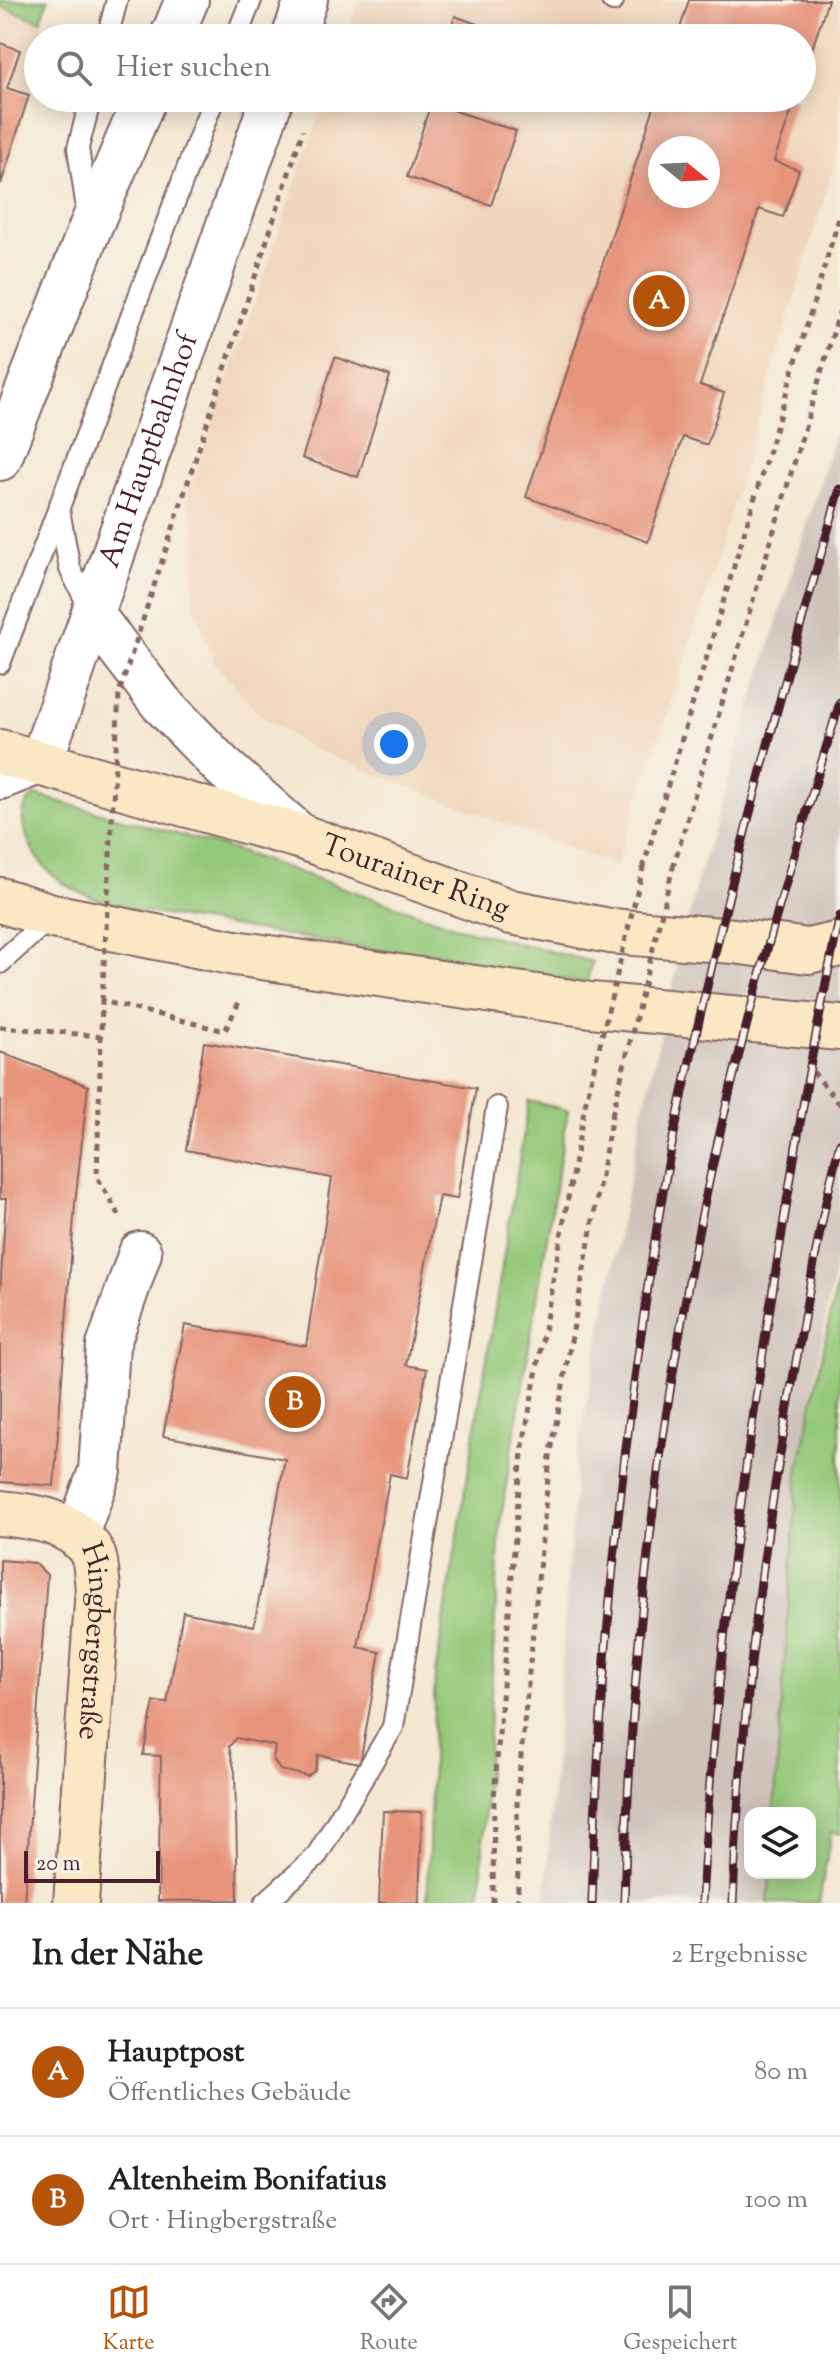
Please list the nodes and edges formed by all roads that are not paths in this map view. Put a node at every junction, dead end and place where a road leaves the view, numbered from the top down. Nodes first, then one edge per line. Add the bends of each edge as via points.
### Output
1 (117, 0) edge
2 (187, 0) edge
3 (251, 0) edge
4 (306, 0) edge
5 (111, 24) edge
6 (177, 24) edge
7 (242, 24) edge
8 (298, 24) edge
9 (87, 112) edge
10 (139, 112) edge
11 (209, 112) edge
12 (267, 112) edge
13 (90, 228) junction
14 (8, 424) edge
15 (0, 459) edge
16 (59, 510) junction
17 (93, 615) junction
18 (0, 663) edge
19 (0, 752) edge
20 (41, 762) junction
21 (0, 778) edge
22 (302, 837) junction
23 (0, 900) edge
24 (52, 916) junction
25 (829, 951) edge
26 (0, 963) edge
27 (840, 1028) edge
28 (497, 1107) dead end
29 (140, 1253) road end
30 (0, 1513) edge
31 (77, 1534) junction
32 (76, 1903) edge
33 (265, 1903) edge

1 - 5 lane
2 - 6 street
3 - 7 lane
4 - 8 street
9 - 13 lane via 78,148
10 - 13 street
11 - 16 lane
12 - 17 street, Am Hauptbahnhof
13 - 14 street
14 - 15 street
16 - 17 lane via 70,569
16 - 18 lane
17 - 20 street, Am Hauptbahnhof
17 - 22 street via 161,703
19 - 20 main road, Tourainer Ring
20 - 21 street
20 - 22 main road, Tourainer Ring
22 - 25 main road, Tourainer Ring via 511,912 610,931
23 - 24 main road
24 - 26 lane
24 - 27 main road via 235,953 544,998
28 - 33 lane via 393,1727 316,1857
29 - 31 street, Hingbergstraße via 108,1346 100,1471
30 - 31 main road via 52,1523
31 - 32 main road, Hingbergstraße via 93,1553 98,1588

